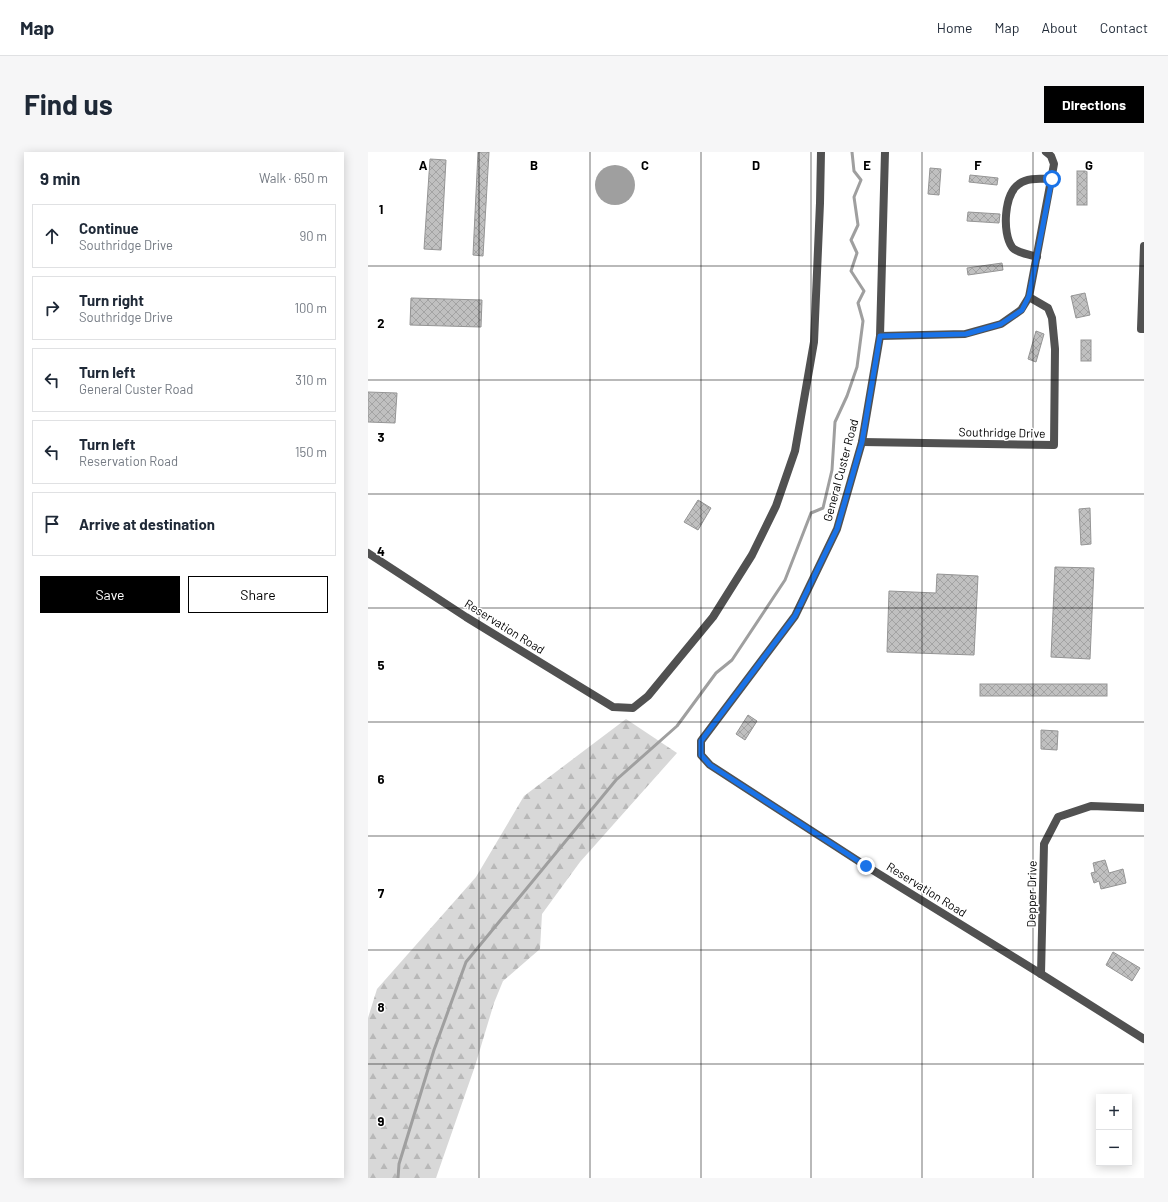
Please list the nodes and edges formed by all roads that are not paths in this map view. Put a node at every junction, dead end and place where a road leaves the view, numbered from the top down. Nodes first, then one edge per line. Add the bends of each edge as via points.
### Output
1 (820, 152) edge
2 (885, 152) edge
3 (1046, 152) edge
4 (1052, 179) junction
5 (1144, 246) edge
6 (1037, 258) junction
7 (1029, 296) junction
8 (1144, 329) edge
9 (880, 336) junction
10 (862, 442) junction
11 (368, 553) edge
12 (701, 755) joint
13 (1144, 808) edge
14 (1041, 974) junction
15 (1144, 1039) edge

1 - 11 street, Reservation Road via 814,342 795,451 776,506 752,555 713,617 648,696 633,708 613,707 466,617
2 - 9 street, General Custer Road
3 - 4 street via 1054,164
4 - 6 street
4 - 6 street via 1034,179 1019,183 1007,201 1006,230 1012,247
5 - 8 street via 1141,329
6 - 7 street
7 - 9 street via 1022,310 1001,324 966,334
7 - 10 street, Southridge Drive via 1048,308 1052,318 1055,349 1054,445
9 - 10 street, General Custer Road
10 - 12 street, General Custer Road via 837,529 795,616 701,741
12 - 14 street, Reservation Road via 710,765 866,866
13 - 14 street, Depper Drive via 1091,806 1058,817 1044,844
14 - 15 street, Reservation Road

